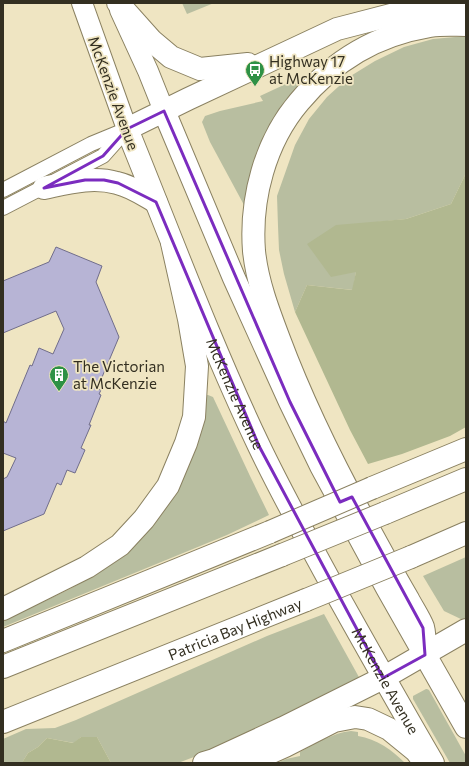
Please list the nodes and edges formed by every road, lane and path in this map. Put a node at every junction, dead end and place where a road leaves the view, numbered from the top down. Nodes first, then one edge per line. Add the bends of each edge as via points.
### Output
1 (82, 3) edge
2 (117, 3) edge
3 (466, 5) edge
4 (466, 24) edge
5 (263, 63) junction
6 (164, 111) junction
7 (127, 129) junction
8 (44, 188) junction
9 (3, 190) edge
10 (156, 202) junction
11 (3, 208) edge
12 (172, 243) junction
13 (466, 449) edge
14 (466, 479) edge
15 (466, 533) edge
16 (3, 609) edge
17 (466, 630) edge
18 (3, 641) edge
19 (425, 655) junction
20 (3, 667) edge
21 (383, 678) junction
22 (3, 722) edge
23 (466, 727) edge
24 (204, 763) edge
25 (247, 763) edge
26 (425, 763) edge
27 (433, 763) edge

1 - 7 main road, McKenzie Avenue
2 - 5 main road via 152,41 171,57 200,69
2 - 6 main road
3 - 5 main road via 452,4 414,9 337,29
4 - 19 main road via 432,26 375,42 351,55 324,75 291,111 274,140 262,170 255,200 253,225 254,251 264,298 285,355 336,467 423,628
5 - 6 main road
6 - 7 main road
6 - 19 main road via 234,278 293,409 321,466
7 - 8 street via 104,156
7 - 9 street via 91,144
7 - 10 main road, McKenzie Avenue
8 - 10 main road via 85,180 104,180 136,190
8 - 11 street
10 - 12 main road, McKenzie Avenue
12 - 16 main road via 197,366 194,417 186,444 168,486 144,519 120,545 87,567
12 - 21 main road, McKenzie Avenue via 225,372 287,504
13 - 18 main road, bridge
14 - 20 main road, bridge
15 - 22 main road, Patricia Bay Highway, bridge
17 - 19 main road
19 - 21 main road
19 - 23 main road
21 - 24 main road via 283,728
21 - 27 main road, McKenzie Avenue
25 - 26 main road via 334,721 355,717 368,719 389,729 416,751

